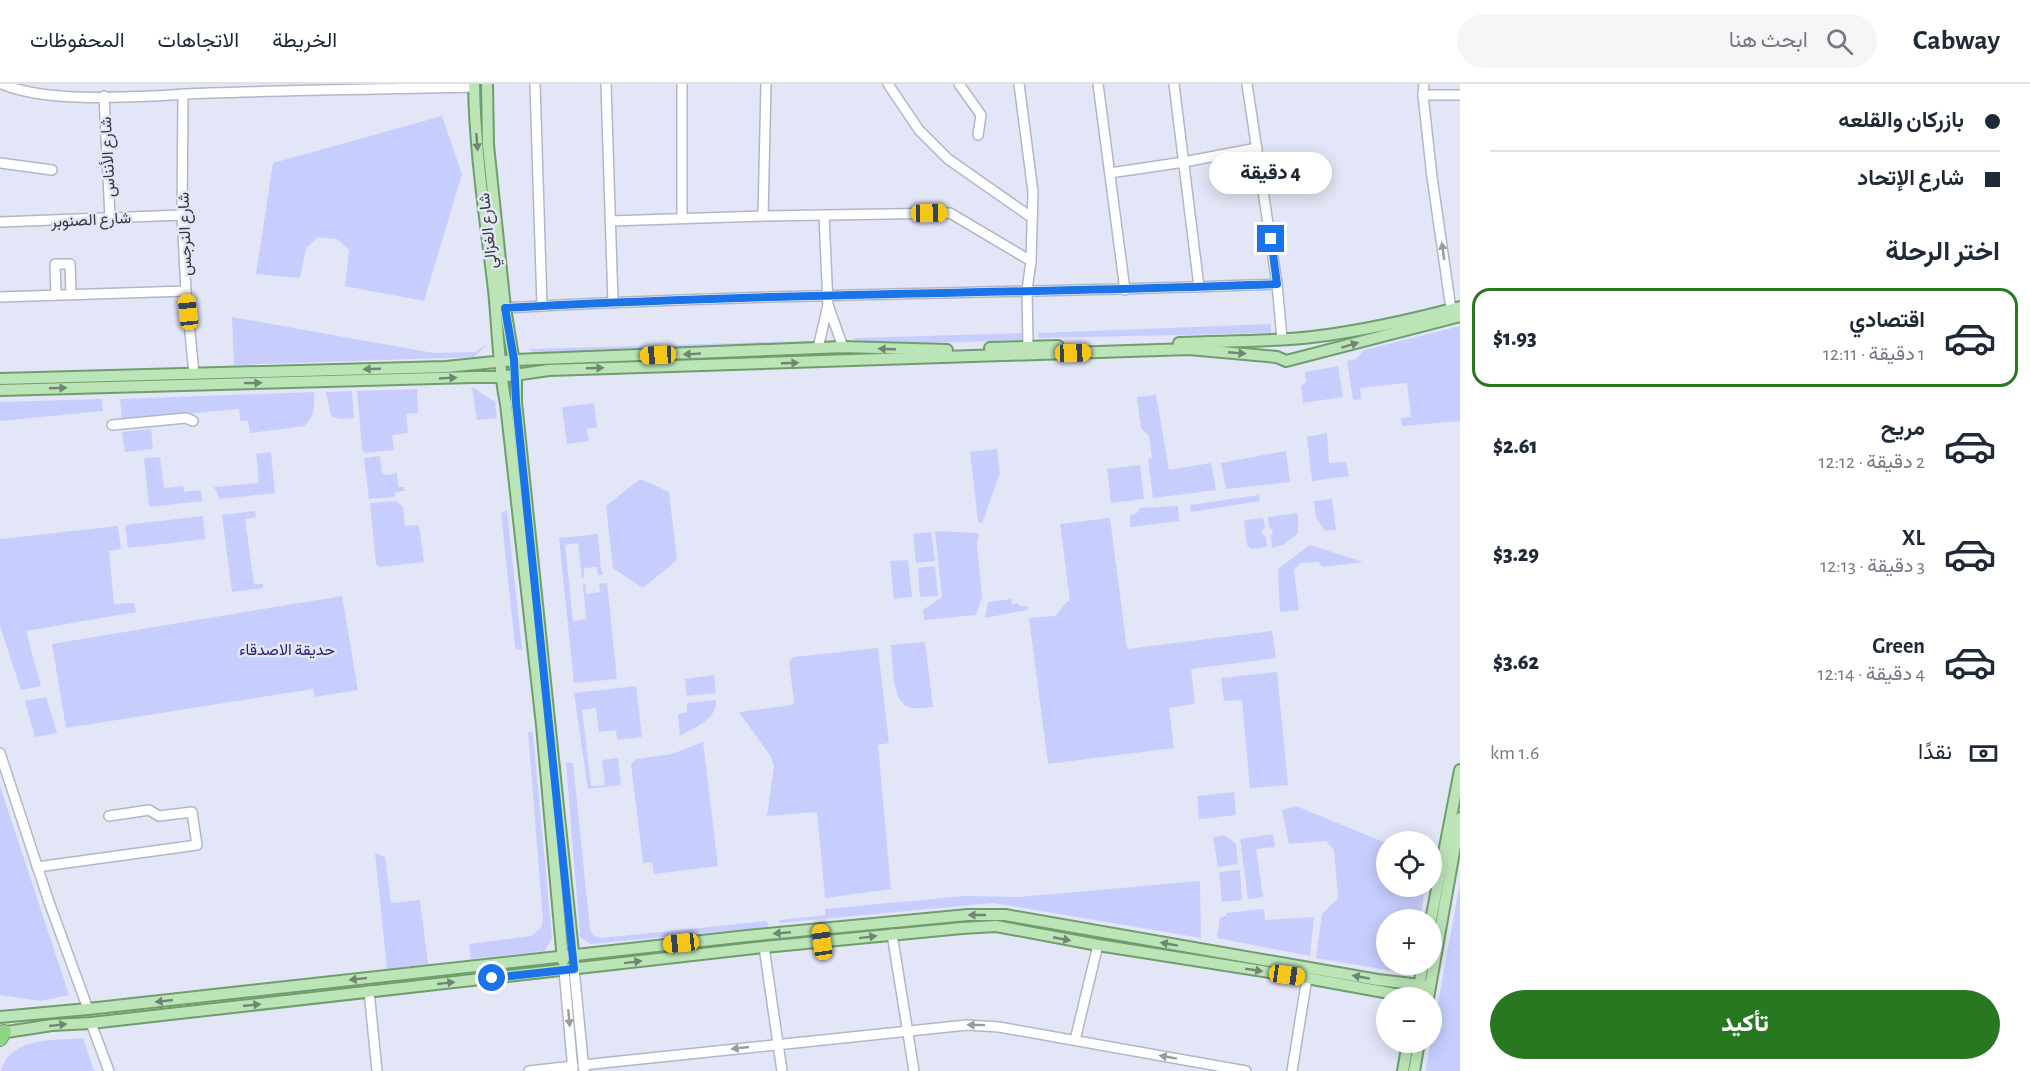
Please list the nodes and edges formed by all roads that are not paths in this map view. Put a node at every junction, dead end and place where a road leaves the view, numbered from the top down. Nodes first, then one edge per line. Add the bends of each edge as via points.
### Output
1 (2, 84) edge
2 (487, 84) edge
3 (536, 84) edge
4 (606, 84) edge
5 (682, 84) edge
6 (766, 84) edge
7 (888, 84) edge
8 (959, 84) edge
9 (1019, 84) edge
10 (1098, 84) edge
11 (1173, 84) edge
12 (1247, 84) edge
13 (474, 86) edge
14 (284, 87) edge
15 (1423, 88) edge
16 (183, 94) junction
17 (1460, 95) edge
18 (104, 96) junction
19 (978, 135) dead end
20 (1257, 148) junction
21 (1184, 162) junction
22 (0, 163) edge
23 (52, 170) dead end
24 (1110, 173) junction
25 (182, 214) junction
26 (824, 215) junction
27 (763, 216) junction
28 (1031, 217) junction
29 (110, 218) junction
30 (682, 218) junction
31 (610, 221) junction
32 (0, 222) edge
33 (1031, 261) junction
34 (1277, 284) junction
35 (1199, 287) junction
36 (1027, 290) junction
37 (1125, 290) junction
38 (186, 291) junction
39 (56, 294) junction
40 (71, 294) junction
41 (0, 297) edge
42 (828, 300) junction
43 (613, 303) junction
44 (542, 306) junction
45 (505, 308) junction
46 (1457, 311) edge
47 (1286, 339) junction
48 (1028, 346) junction
49 (843, 347) junction
50 (818, 348) junction
51 (1277, 357) junction
52 (1293, 359) junction
53 (514, 360) junction
54 (498, 362) junction
55 (194, 374) junction
56 (516, 375) junction
57 (500, 377) junction
58 (0, 379) edge
59 (0, 390) edge
60 (193, 421) dead end
61 (112, 425) dead end
62 (0, 753) edge
63 (1460, 770) edge
64 (109, 816) dead end
65 (1460, 818) edge
66 (38, 867) junction
67 (1433, 909) edge
68 (820, 930) junction
69 (892, 934) junction
70 (822, 942) junction
71 (1098, 945) junction
72 (764, 946) junction
73 (568, 956) junction
74 (569, 969) junction
75 (1307, 978) junction
76 (1415, 987) edge
77 (1426, 987) edge
78 (369, 991) junction
79 (1376, 991) edge
80 (88, 1009) junction
81 (0, 1017) edge
82 (91, 1023) junction
83 (907, 1032) junction
84 (1, 1034) edge
85 (1075, 1040) junction
86 (777, 1044) junction
87 (1406, 1053) edge
88 (1417, 1053) edge
89 (578, 1068) edge
90 (109, 1071) edge
91 (377, 1071) edge
92 (529, 1071) edge
93 (782, 1071) edge
94 (914, 1071) edge
95 (1246, 1071) edge
96 (1292, 1071) edge
97 (1403, 1071) edge
98 (1414, 1071) edge

1 - 18 street via 56,95
2 - 45 main road, شارع الغزالي via 488,145
3 - 44 street
4 - 31 street
5 - 30 street
6 - 27 street
7 - 28 street via 919,130 948,159
8 - 19 street via 981,115
9 - 28 street via 1033,192
10 - 24 street
11 - 21 street
12 - 20 street
13 - 14 street
13 -> 54 main road, شارع الغزالي
14 - 16 street
15 - 17 street
46 -> 15 street via 1432,177
16 - 18 street
16 - 25 street, شارع النرجس
18 - 29 street, شارع الأنناس
20 - 21 street
20 - 34 street
21 - 24 street
21 - 35 street
22 - 23 street
24 - 37 street
25 - 29 street, شارع الصنوبر
25 - 38 street, شارع النرجس
26 - 27 street
26 - 33 street via 950,213
26 - 42 street
27 - 30 street
28 - 33 street
29 - 32 street, شارع الصنوبر
30 - 31 street
31 - 43 street
33 - 36 street
34 - 35 street
34 - 47 street
35 - 37 street
36 - 37 street
36 - 42 street
36 - 48 street
38 - 40 street
38 - 55 street, شارع النرجس
39 - 40 street
39 - 40 street via 55,264 70,264
39 - 41 street
42 - 43 street
42 - 49 street
42 - 50 street
43 - 44 street
44 - 45 street
45 - 53 main road, شارع الغزالي
46 - 47 main road via 1379,327
52 -> 46 main road
47 - 48 main road
47 - 51 main road via 1275,347
47 - 52 main road via 1295,341 1299,348
48 -> 49 main road via 942,351
49 - 50 main road
50 -> 53 main road
51 - 52 main road
56 -> 51 main road via 549,370 1189,349
53 - 54 main road
53 - 56 main road, شارع الغزالي
54 -> 55 main road
54 - 57 main road, شارع الغزالي
55 - 58 main road
56 - 57 main road
56 - 73 main road, شارع الغزالي
59 -> 57 main road
57 - 73 main road, شارع الغزالي
60 - 61 street via 186,418
62 - 66 street
63 - 67 main road
64 - 66 street via 149,810 159,816 192,812 196,845
65 - 77 main road
66 - 80 street
68 - 70 main road
68 -> 73 main road
76 -> 68 main road via 1005,915
70 -> 69 main road
69 -> 71 main road via 996,926
69 - 83 street
70 - 72 main road
71 -> 75 main road
71 - 85 street
74 -> 72 main road
72 - 86 street
73 - 74 main road
73 -> 80 main road
78 -> 74 main road
74 - 89 street
75 - 79 main road
75 - 96 street
82 -> 78 main road
78 - 91 street
80 - 81 main road
84 -> 82 main road
82 - 90 street
85 -> 83 street via 984,1025
83 - 86 street
83 - 94 street
95 -> 85 street
86 -> 89 street
86 - 93 street
87 - 97 main road
88 - 98 main road
89 - 92 street

